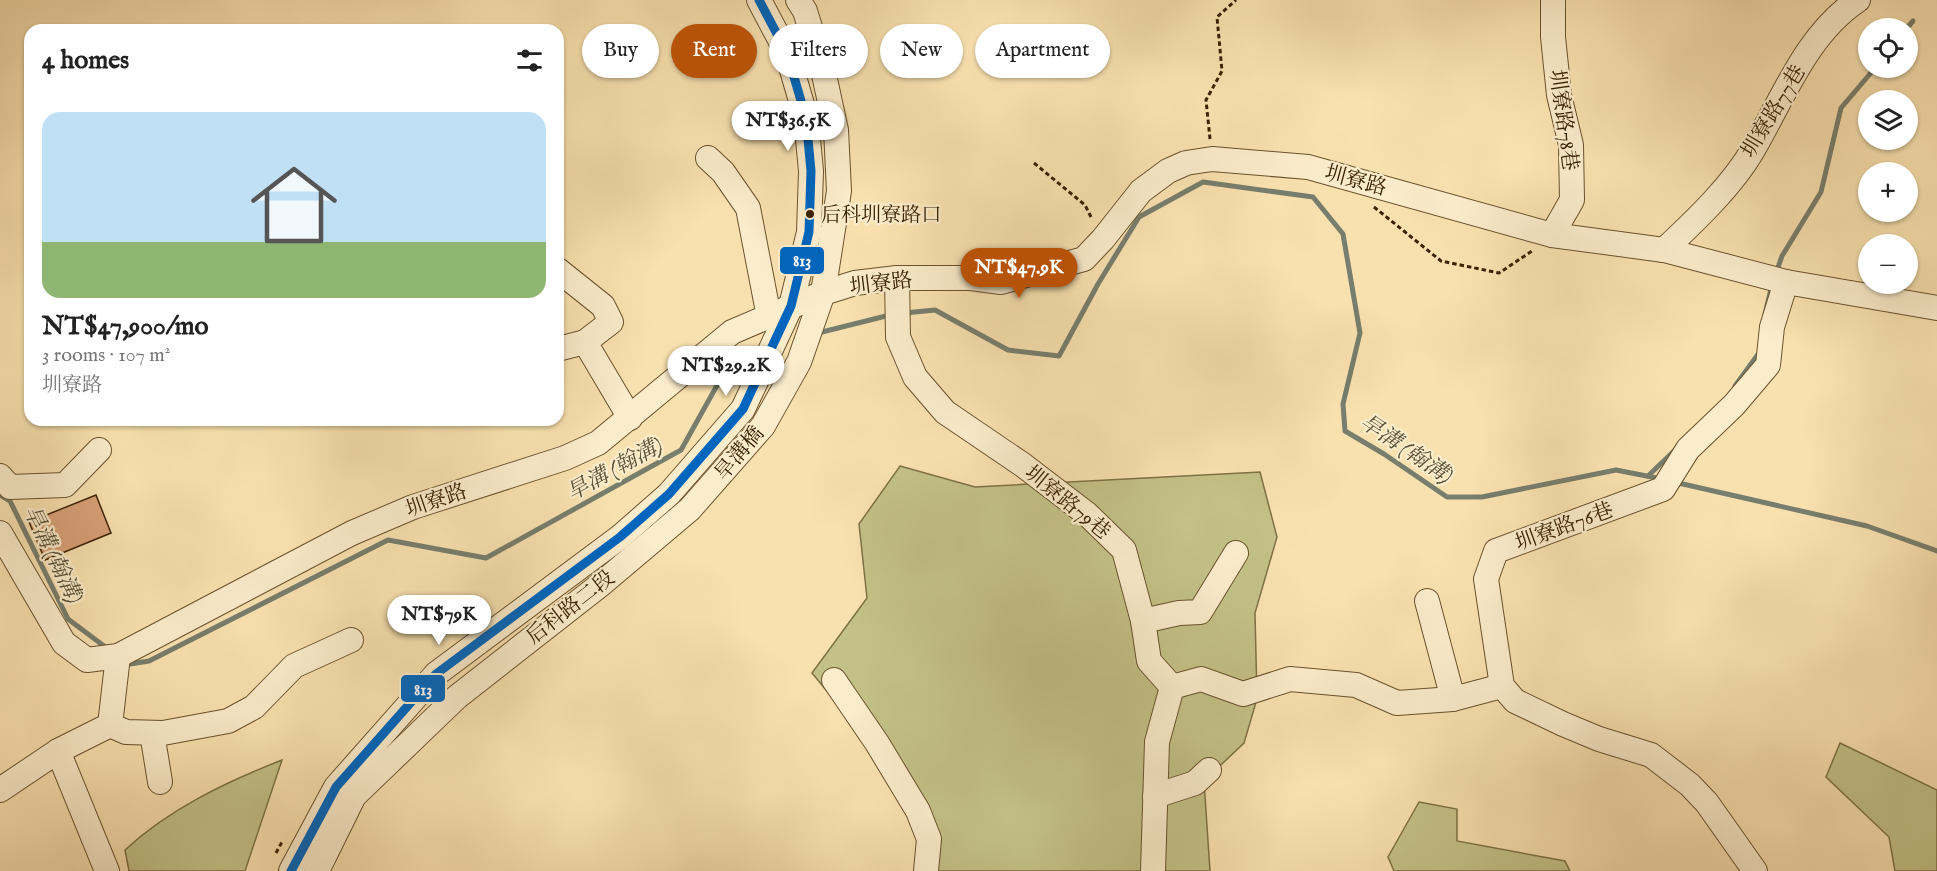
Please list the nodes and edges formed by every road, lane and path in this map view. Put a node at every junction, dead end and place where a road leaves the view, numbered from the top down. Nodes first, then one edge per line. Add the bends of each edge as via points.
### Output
1 (759, 0) edge
2 (798, 0) edge
3 (1236, 0) edge
4 (1553, 0) edge
5 (1858, 0) edge
6 (708, 158) dead end
7 (1212, 159) junction
8 (1034, 163) dead end
9 (1368, 202) dead end
10 (1552, 235) junction
11 (1103, 239) junction
12 (1664, 250) junction
13 (564, 275) edge
14 (897, 278) junction
15 (1786, 282) junction
16 (823, 293) junction
17 (791, 306) junction
18 (1937, 308) edge
19 (769, 317) junction
20 (585, 342) junction
21 (564, 347) edge
22 (630, 418) junction
23 (99, 450) dead end
24 (0, 476) edge
25 (669, 494) joint
26 (690, 509) joint
27 (0, 533) edge
28 (1236, 553) dead end
29 (1427, 601) dead end
30 (1143, 621) junction
31 (351, 640) dead end
32 (118, 656) junction
33 (834, 681) dead end
34 (1502, 686) junction
35 (1172, 687) junction
36 (1453, 699) junction
37 (110, 725) junction
38 (152, 733) junction
39 (58, 751) junction
40 (1209, 770) dead end
41 (160, 782) dead end
42 (0, 789) edge
43 (1155, 796) junction
44 (107, 871) edge
45 (291, 871) edge
46 (317, 871) edge
47 (926, 871) edge
48 (1153, 871) edge
49 (1755, 871) edge

1 - 17 street via 787,53 806,118 811,171 809,232
2 - 16 street via 823,70 836,130 839,191
3 - 7 path via 1217,17 1222,70 1206,100
4 - 10 street, 圳寮路78巷 via 1559,95 1571,145 1572,200
5 - 12 street, 圳寮路77巷 via 1844,10 1790,78 1754,150 1702,214
6 - 19 street via 748,208
7 - 10 street, 圳寮路 via 1308,167
7 - 11 street, 圳寮路 via 1168,171 1141,191
8 - 11 path via 1085,205
9 - 10 path via 1442,261 1479,270 1499,273
10 - 12 street, 圳寮路
11 - 14 street, 圳寮路 via 1084,259 1001,282
12 - 15 street, 圳寮路
13 - 20 street via 603,306 611,322
14 - 16 street, 圳寮路
14 - 30 street, 圳寮路79巷 via 898,337 915,377 945,412 1087,514 1124,550
15 - 18 street, 圳寮路
15 - 34 street, 圳寮路76巷 via 1772,327 1768,365 1688,449 1664,489 1496,551 1486,579
16 - 17 street, 圳寮路
16 - 26 street, 旱溝橋 via 799,362 763,426
17 - 19 street, 圳寮路
17 - 25 street, 旱溝橋 via 743,410
19 - 22 street, 圳寮路 via 732,332
20 - 21 street
20 - 22 street
22 - 32 street, 圳寮路 via 598,443 564,458 413,507 352,533
23 - 24 street via 65,485 10,487
25 - 45 street, 后科路二段 via 564,581 436,674 336,787
26 - 46 street, 后科路二段 via 439,713 354,796
27 - 32 street, 圳寮路 via 64,643 87,660
28 - 30 street via 1200,612
29 - 36 street
30 - 35 street, 圳寮路79巷 via 1149,661
31 - 38 street via 294,666 254,707 228,721
32 - 37 street
33 - 47 street via 918,811 929,839
34 - 36 street
34 - 49 street via 1515,701 1563,724 1651,755 1707,803
35 - 36 street via 1201,679 1243,694 1290,679 1356,685 1397,704
35 - 43 street via 1157,742
37 - 38 street via 126,732
37 - 39 street
38 - 41 street
39 - 42 street
39 - 44 street
40 - 43 street via 1195,783
43 - 48 street

